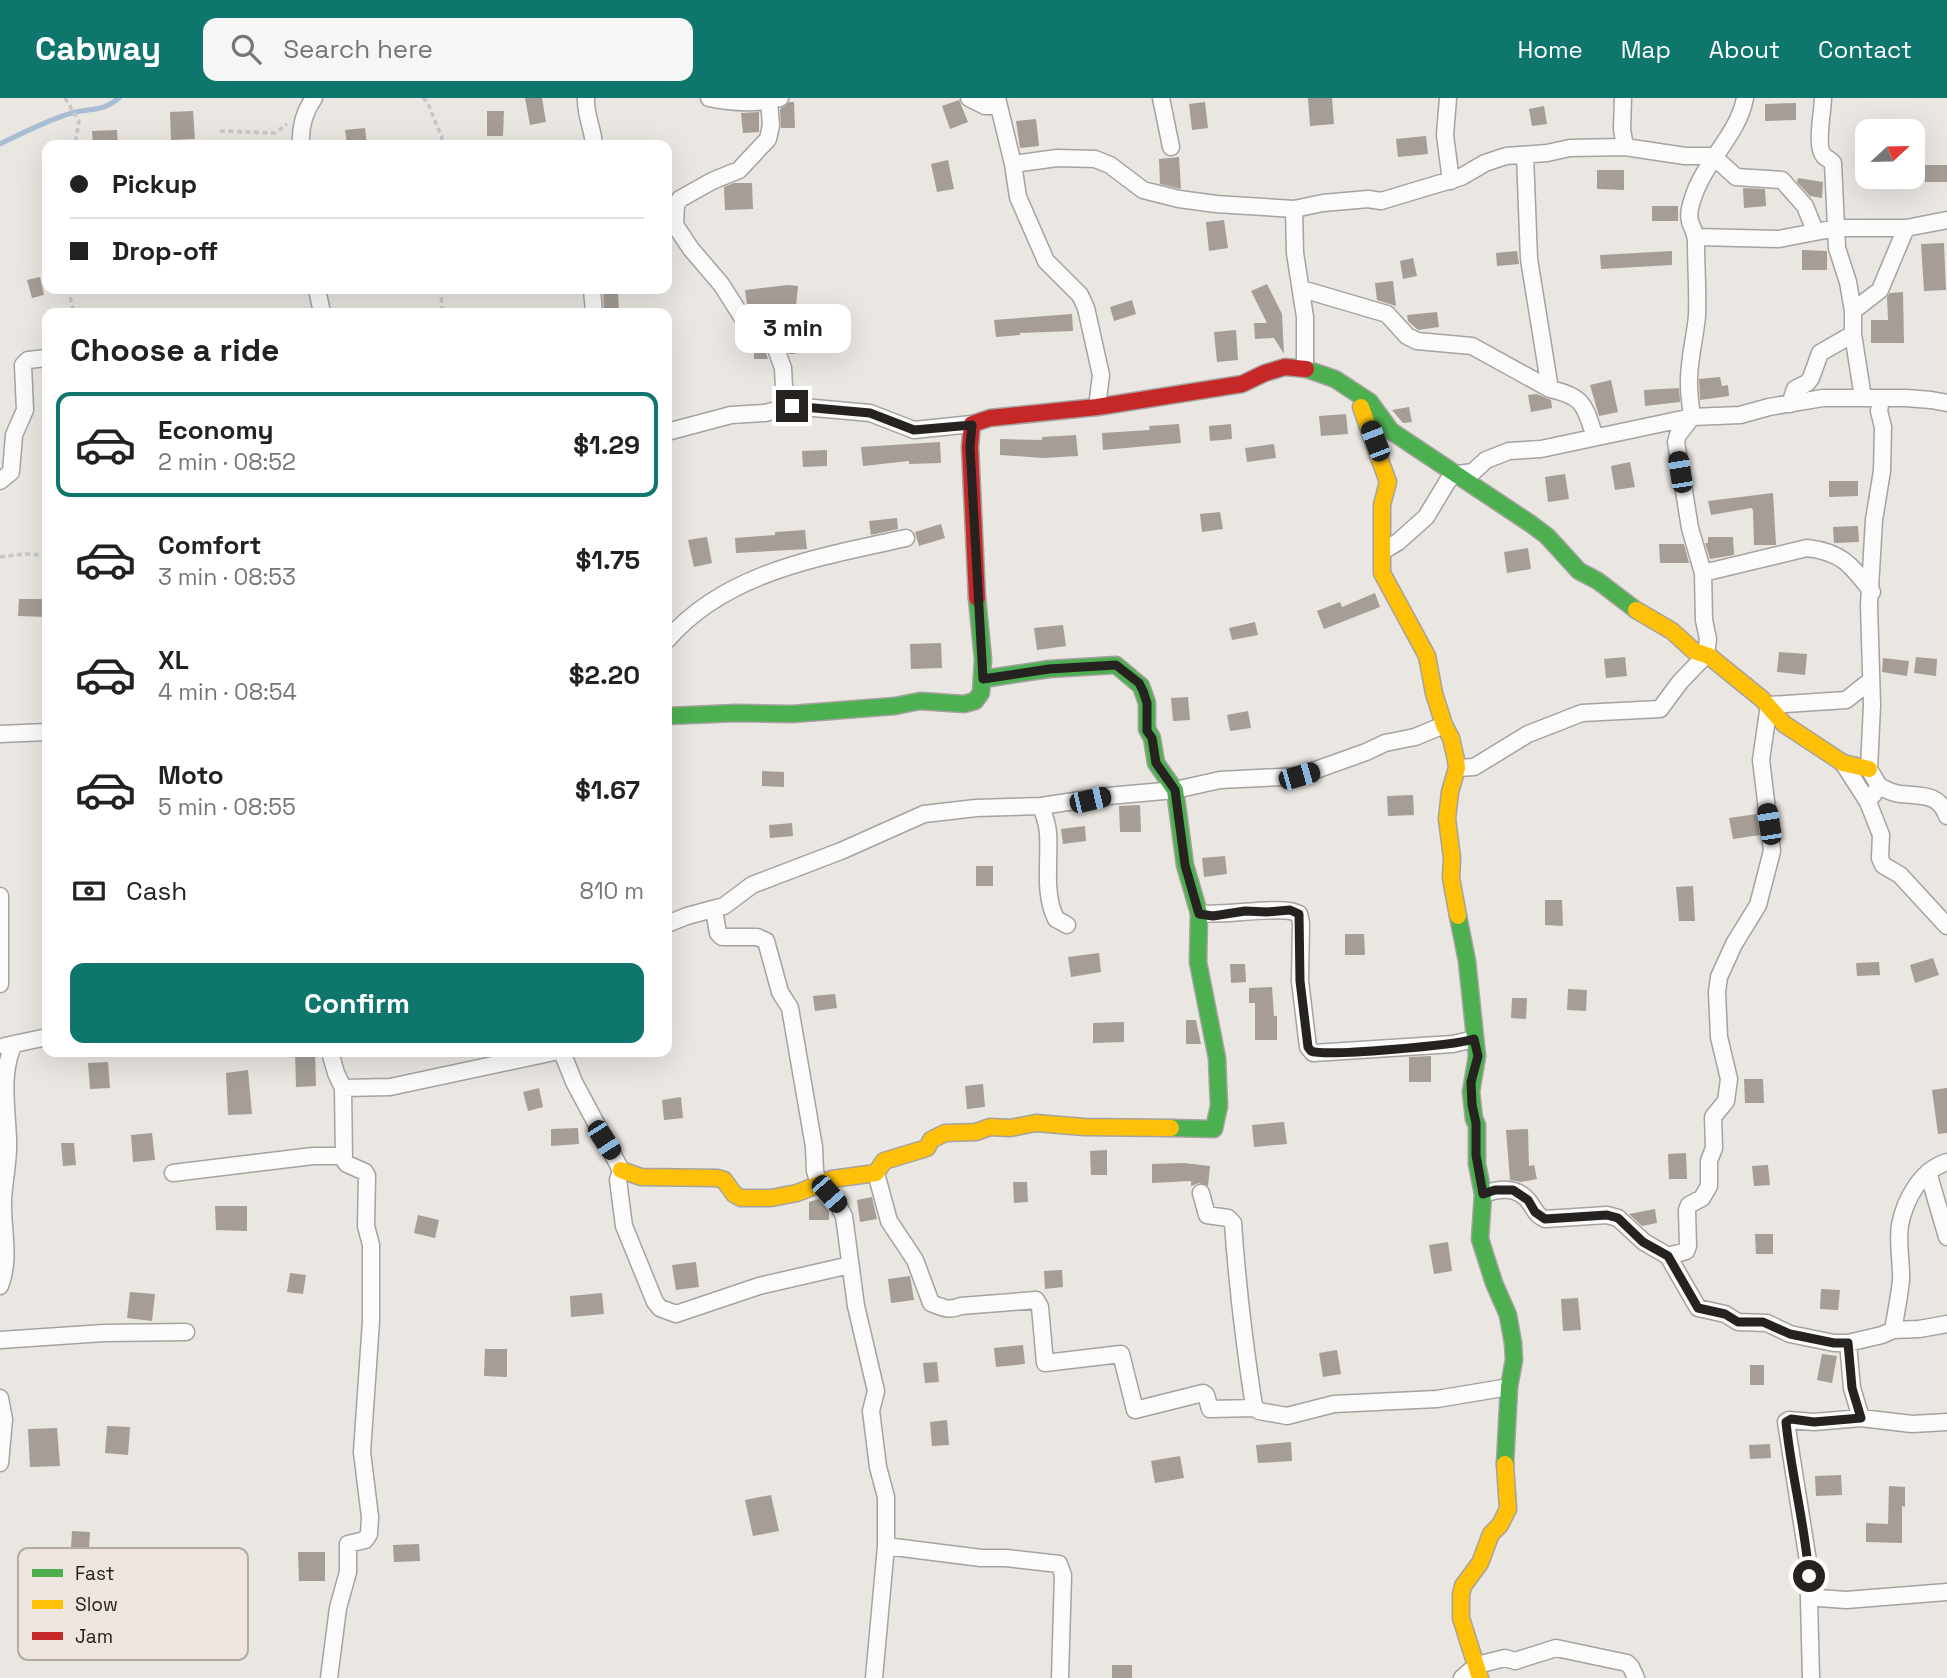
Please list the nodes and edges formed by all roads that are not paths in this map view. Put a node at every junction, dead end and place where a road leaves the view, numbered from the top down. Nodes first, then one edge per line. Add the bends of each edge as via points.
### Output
1 (586, 98) edge
2 (709, 98) edge
3 (969, 98) edge
4 (1161, 98) edge
5 (1448, 98) edge
6 (1623, 98) edge
7 (1745, 98) edge
8 (1823, 98) edge
9 (774, 99) edge
10 (998, 102) edge
11 (311, 103) edge
12 (301, 140) edge
13 (594, 140) edge
14 (1171, 147) dead end
15 (1625, 147) junction
16 (1525, 155) junction
17 (1713, 156) junction
18 (1013, 164) junction
19 (1451, 181) junction
20 (1294, 209) junction
21 (1947, 220) edge
22 (672, 221) edge
23 (672, 226) edge
24 (1836, 228) junction
25 (1906, 228) junction
26 (1815, 231) junction
27 (1696, 237) junction
28 (1302, 289) junction
29 (1853, 310) junction
30 (1853, 334) junction
31 (42, 358) edge
32 (1305, 368) junction
33 (1550, 389) junction
34 (1360, 395) junction
35 (1863, 398) junction
36 (1881, 399) junction
37 (1947, 403) edge
38 (1790, 404) junction
39 (1097, 407) junction
40 (785, 408) junction
41 (1692, 417) junction
42 (972, 425) junction
43 (672, 431) edge
44 (1595, 437) junction
45 (1458, 474) junction
46 (0, 481) edge
47 (906, 538) dead end
48 (1383, 551) junction
49 (1703, 573) junction
50 (1872, 592) junction
51 (672, 635) edge
52 (1706, 654) junction
53 (983, 679) junction
54 (1870, 681) junction
55 (1769, 705) junction
56 (672, 716) edge
57 (1444, 725) junction
58 (42, 732) edge
59 (0, 734) edge
60 (1843, 764) junction
61 (1457, 768) junction
62 (1869, 769) junction
63 (1879, 786) junction
64 (1175, 790) junction
65 (1868, 803) junction
66 (1041, 806) junction
67 (1947, 816) edge
68 (0, 896) edge
69 (714, 910) junction
70 (1199, 914) junction
71 (672, 922) edge
72 (1067, 925) dead end
73 (1947, 926) edge
74 (0, 984) edge
75 (42, 1038) edge
76 (1474, 1039) junction
77 (7, 1046) edge
78 (331, 1057) edge
79 (531, 1057) edge
80 (564, 1057) edge
81 (343, 1088) junction
82 (343, 1156) junction
83 (1947, 1162) edge
84 (621, 1170) junction
85 (1928, 1172) junction
86 (173, 1173) dead end
87 (876, 1173) junction
88 (819, 1184) junction
89 (1200, 1193) dead end
90 (1483, 1194) junction
91 (1947, 1237) edge
92 (1668, 1256) junction
93 (849, 1265) junction
94 (0, 1286) edge
95 (1947, 1324) edge
96 (1893, 1330) junction
97 (186, 1332) dead end
98 (0, 1340) edge
99 (1848, 1343) junction
100 (1509, 1387) junction
101 (0, 1398) edge
102 (1255, 1408) junction
103 (1861, 1418) junction
104 (1947, 1422) edge
105 (0, 1463) edge
106 (886, 1546) junction
107 (1947, 1592) edge
108 (1813, 1598) junction
109 (1478, 1672) edge
110 (329, 1678) edge
111 (874, 1678) edge
112 (1060, 1678) edge
113 (1462, 1678) edge
114 (1636, 1678) edge
115 (1811, 1678) edge

1 - 13 street
2 - 9 street via 731,102
3 - 10 street via 985,106
4 - 14 street
5 - 19 street via 1445,135
6 - 15 street
7 - 17 street via 1741,115
8 - 24 street via 1821,150 1833,163
9 - 22 street via 768,139 739,170 680,199
10 - 18 street
11 - 12 street
15 - 16 street
15 - 17 street
16 - 19 street via 1500,157
16 - 33 street via 1529,259
17 - 26 street via 1736,177 1782,180 1805,206
17 - 27 street via 1688,214
18 - 20 street via 1095,159 1143,190 1216,204
18 - 39 street via 1018,197 1044,257 1086,307 1101,375
19 - 20 street via 1381,201
20 - 28 street
21 - 25 street
23 - 40 street via 722,284 742,317 770,331 783,368
24 - 25 street
24 - 26 street
24 - 29 street
25 - 29 street via 1880,290
26 - 27 street via 1779,239
27 - 41 street via 1697,313 1689,385
28 - 32 street
28 - 33 street via 1387,314 1416,341 1472,346
29 - 30 street
30 - 35 street
30 - 38 street via 1820,354 1811,378 1795,388
31 - 46 street via 28,359 23,365 24,415 13,442 11,472
32 - 34 street
32 - 39 street via 1293,366 1242,384
33 - 44 street via 1581,402
34 - 45 street via 1391,431
34 - 48 street via 1358,401 1388,482 1382,505
35 - 36 street
35 - 38 street
36 - 37 street
36 - 50 street via 1883,453 1874,520
38 - 41 street via 1740,415
39 - 42 street via 990,418
40 - 42 street via 870,413 914,430
40 - 43 street via 731,415
41 - 44 street
41 - 49 street via 1676,442
42 - 53 street
44 - 45 street via 1509,451 1486,460 1472,472
45 - 48 street via 1443,485 1426,517
45 - 52 street via 1548,536 1579,570 1695,651
47 - 51 street via 754,578 717,597
48 - 57 street via 1382,573 1427,656
49 - 50 street via 1807,548 1839,555
49 - 52 street
50 - 54 street
52 - 55 street
52 - 61 street via 1660,709 1582,713 1528,734 1474,767
53 - 56 street via 981,693 969,704 920,701 792,714
53 - 64 street via 1049,669 1120,666 1143,691 1156,763
54 - 55 street via 1846,700
54 - 62 street
55 - 60 street via 1784,724
55 - 92 street via 1761,760 1772,851 1758,905 1719,977 1719,1037 1729,1079 1726,1101 1713,1117 1709,1186 1687,1210 1686,1251
57 - 61 street
57 - 64 street via 1299,776 1220,780
58 - 59 street
60 - 62 street
60 - 65 street
61 - 76 street via 1447,819
62 - 63 street
63 - 65 street
63 - 67 street via 1896,794 1930,796
64 - 66 street
64 - 70 street via 1185,865
65 - 73 street via 1881,835 1883,865 1900,875
66 - 69 street via 924,814 752,885
66 - 72 street via 1049,838 1046,861 1051,904 1056,919
68 - 74 street
69 - 71 street
69 - 88 street via 722,937 761,938 769,944 779,992 790,1008
70 - 76 street via 1290,910 1299,914 1300,981 1308,1047 1313,1053
70 - 87 street via 1198,962 1217,1058 1219,1106 1214,1129 1036,1123 990,1127 945,1133 931,1140 927,1148 884,1161
75 - 77 street
76 - 90 street via 1478,1056 1471,1082 1472,1105
77 - 94 street via 2,1091 8,1152 3,1199 6,1255
78 - 81 street
79 - 81 street via 390,1087
80 - 84 street
81 - 82 street
82 - 86 street
82 - 110 street via 347,1164 367,1176 371,1321 362,1452 370,1517 368,1537 348,1544 348,1572
83 - 85 street
84 - 88 street via 641,1177 717,1178 741,1198 782,1197
84 - 93 street via 618,1180 624,1226 655,1302 669,1313
85 - 91 street
85 - 96 street via 1900,1225 1901,1278
87 - 88 street
87 - 102 street via 889,1221 915,1260 931,1303 952,1310 1036,1300 1045,1363 1121,1354 1135,1410 1203,1394 1210,1409
88 - 93 street via 844,1216
89 - 102 street via 1207,1215 1233,1223
90 - 92 street via 1513,1190 1545,1219 1618,1218 1643,1242
90 - 100 street via 1480,1239 1512,1335
92 - 99 street via 1698,1308 1738,1322 1763,1322 1790,1334
93 - 106 street via 876,1391 871,1411 886,1497
95 - 96 street
96 - 99 street
97 - 98 street
99 - 103 street via 1852,1388
100 - 102 street via 1437,1399 1334,1404 1287,1416
100 - 109 street via 1508,1509 1461,1595 1461,1618
101 - 105 street via 4,1419
103 - 104 street via 1912,1424
103 - 108 street via 1786,1422
106 - 111 street
106 - 112 street via 1059,1564 1063,1575
107 - 108 street
108 - 115 street
109 - 113 street
109 - 114 street via 1504,1658 1515,1661 1556,1648 1627,1663

